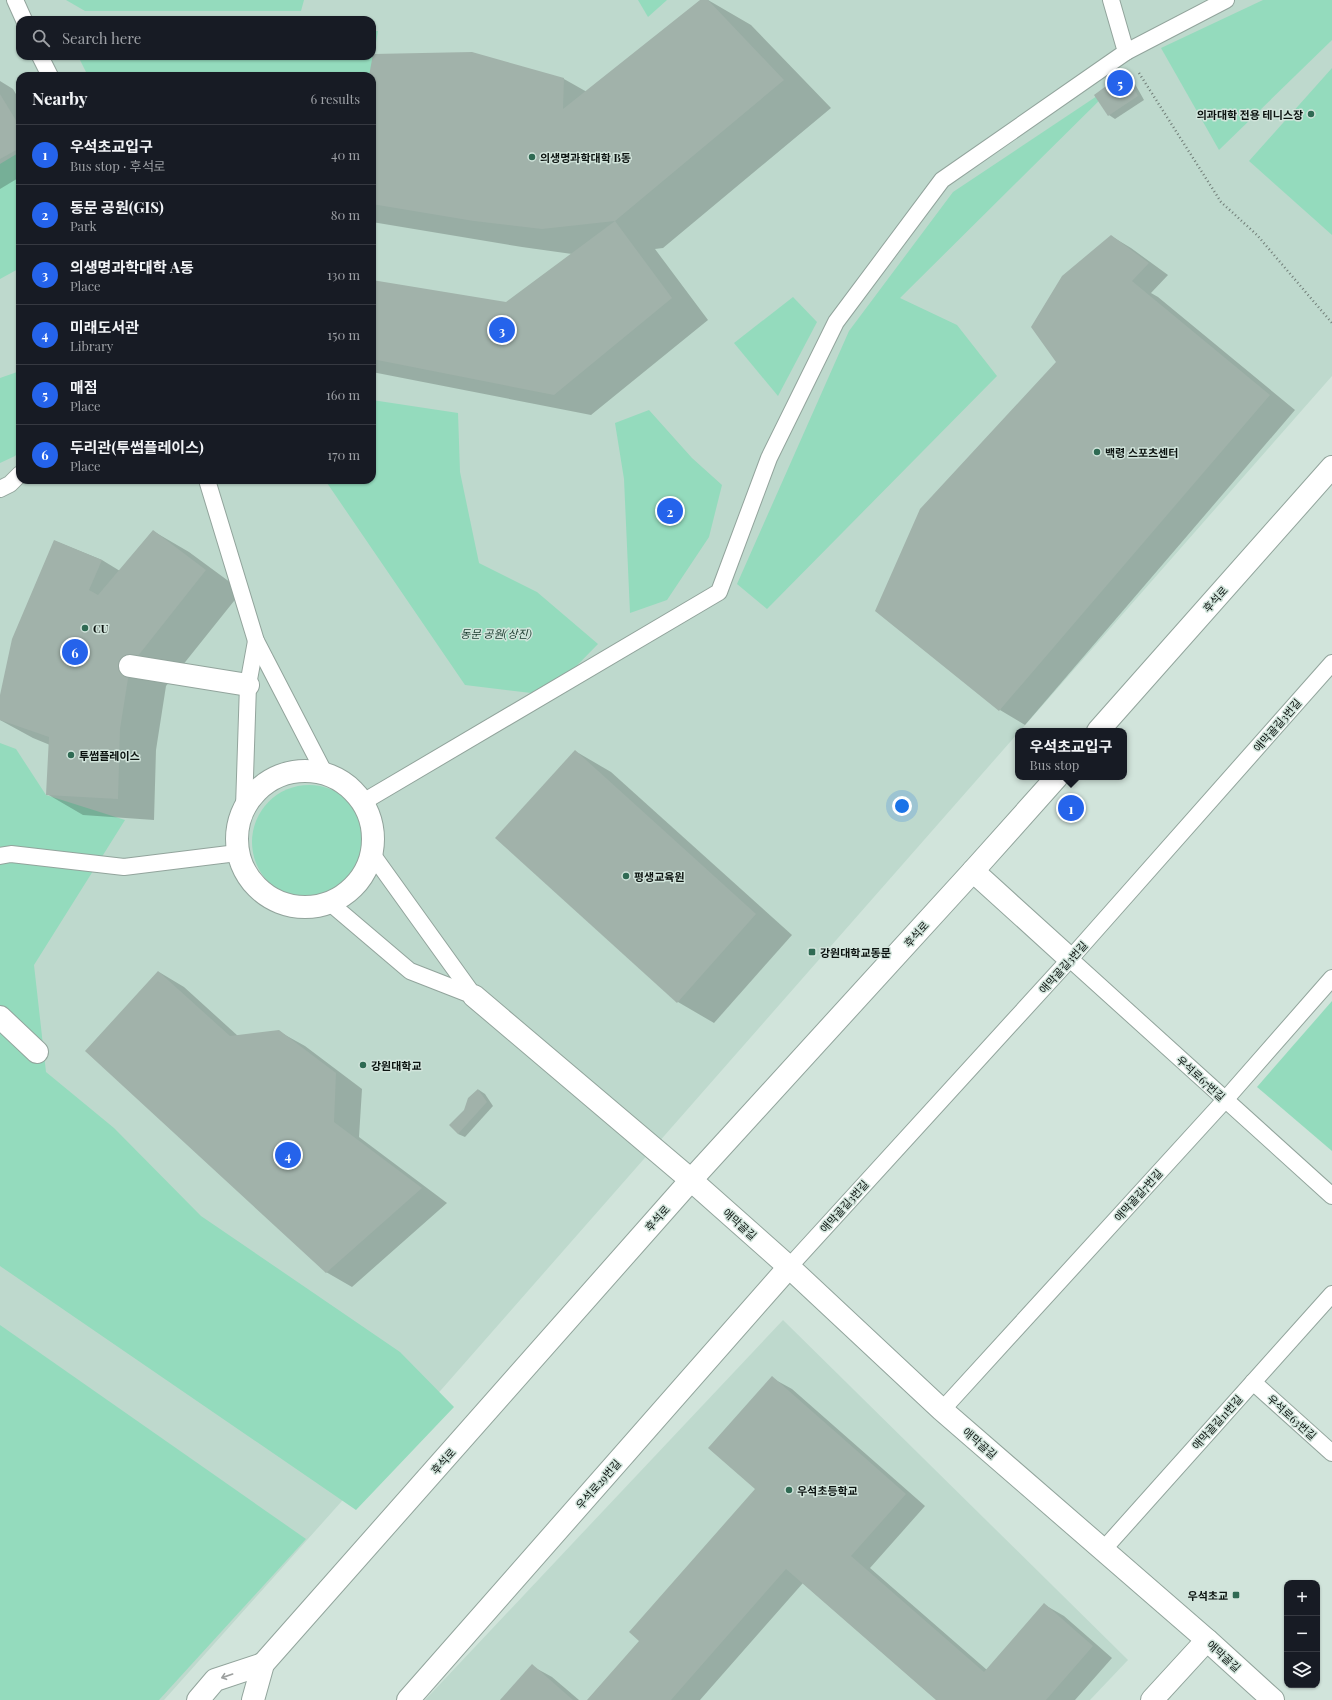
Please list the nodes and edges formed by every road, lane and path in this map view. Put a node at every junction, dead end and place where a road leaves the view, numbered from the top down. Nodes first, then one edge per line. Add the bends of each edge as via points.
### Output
1 (15, 0) edge
2 (1110, 0) edge
3 (1226, 0) edge
4 (22, 16) edge
5 (1126, 52) junction
6 (42, 60) edge
7 (48, 72) edge
8 (1332, 323) edge
9 (1332, 467) edge
10 (16, 478) edge
11 (208, 484) edge
12 (0, 489) edge
13 (256, 641) junction
14 (1332, 663) edge
15 (130, 666) dead end
16 (248, 685) junction
17 (1101, 728) edge
18 (325, 774) junction
19 (1054, 780) edge
20 (362, 802) junction
21 (244, 807) junction
22 (237, 853) junction
23 (372, 854) junction
24 (0, 856) edge
25 (973, 871) junction
26 (330, 903) junction
27 (1070, 959) junction
28 (1332, 978) edge
29 (474, 996) junction
30 (0, 1017) edge
31 (37, 1052) dead end
32 (1225, 1100) junction
33 (691, 1180) junction
34 (1332, 1196) edge
35 (789, 1267) junction
36 (1332, 1294) edge
37 (1253, 1382) junction
38 (942, 1410) junction
39 (1332, 1453) edge
40 (1103, 1550) junction
41 (1207, 1640) junction
42 (263, 1664) junction
43 (198, 1700) edge
44 (253, 1700) edge
45 (408, 1700) edge
46 (1152, 1700) edge
47 (1273, 1700) edge

1 - 4 lane
2 - 5 lane
3 - 5 lane
5 - 8 path via 1221,202 1257,235
5 - 20 lane via 942,180 836,322 769,458 719,592
6 - 7 lane
9 - 17 street, 후석로
10 - 12 lane
11 - 13 lane
13 - 16 lane
13 - 18 lane
14 - 27 lane, 애막골길3번길
15 - 16 street
16 - 21 lane
18 - 20 street via 346,784
18 - 21 street via 301,770 278,775 258,788
19 - 25 street, 후석로
20 - 23 street via 371,819 374,836
21 - 22 street via 236,829
22 - 24 lane via 124,867 11,854
22 - 26 street via 246,875 262,893 283,904 306,908
23 - 26 street via 365,872 350,890
23 - 29 lane
25 - 27 street
25 - 33 street, 후석로
26 - 29 lane via 410,971
27 - 32 lane, 우석로67번길
27 - 35 lane, 애막골길3번길
28 - 32 lane, 애막골길7번길
29 - 33 street, 애막골길
30 - 31 street
32 - 34 lane, 우석로67번길
32 - 38 lane, 애막골길7번길
33 - 35 street, 애막골길
33 - 42 street, 후석로
35 - 38 street, 애막골길
35 - 45 street, 우석로29번길
36 - 37 lane, 애막골길11번길
37 - 39 lane, 우석로63번길
37 - 40 lane, 애막골길11번길
38 - 40 street, 애막골길
40 - 41 street, 애막골길
41 - 46 street
41 - 47 street, 애막골길
42 -> 43 street via 215,1680
42 - 44 street, 후석로

